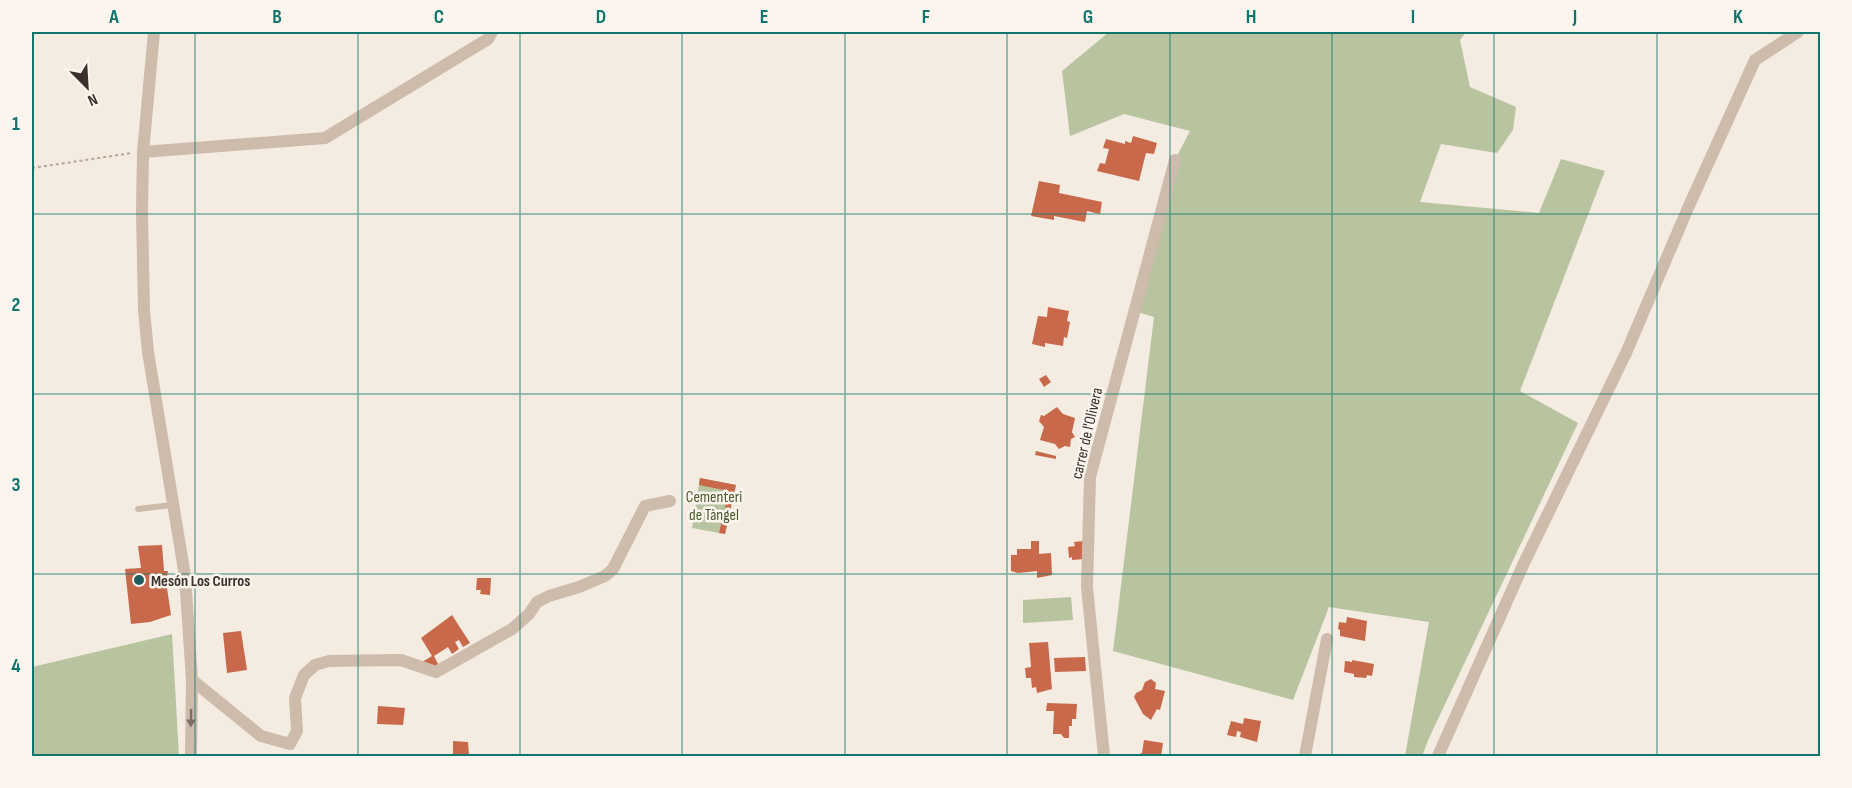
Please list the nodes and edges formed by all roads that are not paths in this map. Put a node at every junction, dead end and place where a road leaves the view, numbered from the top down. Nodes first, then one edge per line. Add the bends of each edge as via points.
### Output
1 (154, 32) edge
2 (492, 32) edge
3 (1798, 32) edge
4 (143, 152) junction
5 (1175, 160) dead end
6 (670, 501) dead end
7 (172, 505) junction
8 (138, 510) dead end
9 (1327, 639) dead end
10 (192, 680) junction
11 (191, 756) edge
12 (1104, 756) edge
13 (1305, 756) edge
14 (1438, 756) edge

1 - 4 street
2 - 4 street via 488,39 325,138
3 - 14 street via 1755,60 1626,353 1524,563
4 - 7 street via 144,310
5 - 12 street, carrer de l'Olivera via 1090,477 1087,587
6 - 10 street via 645,506 613,569 605,576 537,602 513,629 436,672 401,660 315,665 304,675 295,698 297,731 290,744 261,736
7 - 8 lane
7 - 10 street via 185,576
9 - 13 street
10 -> 11 street

